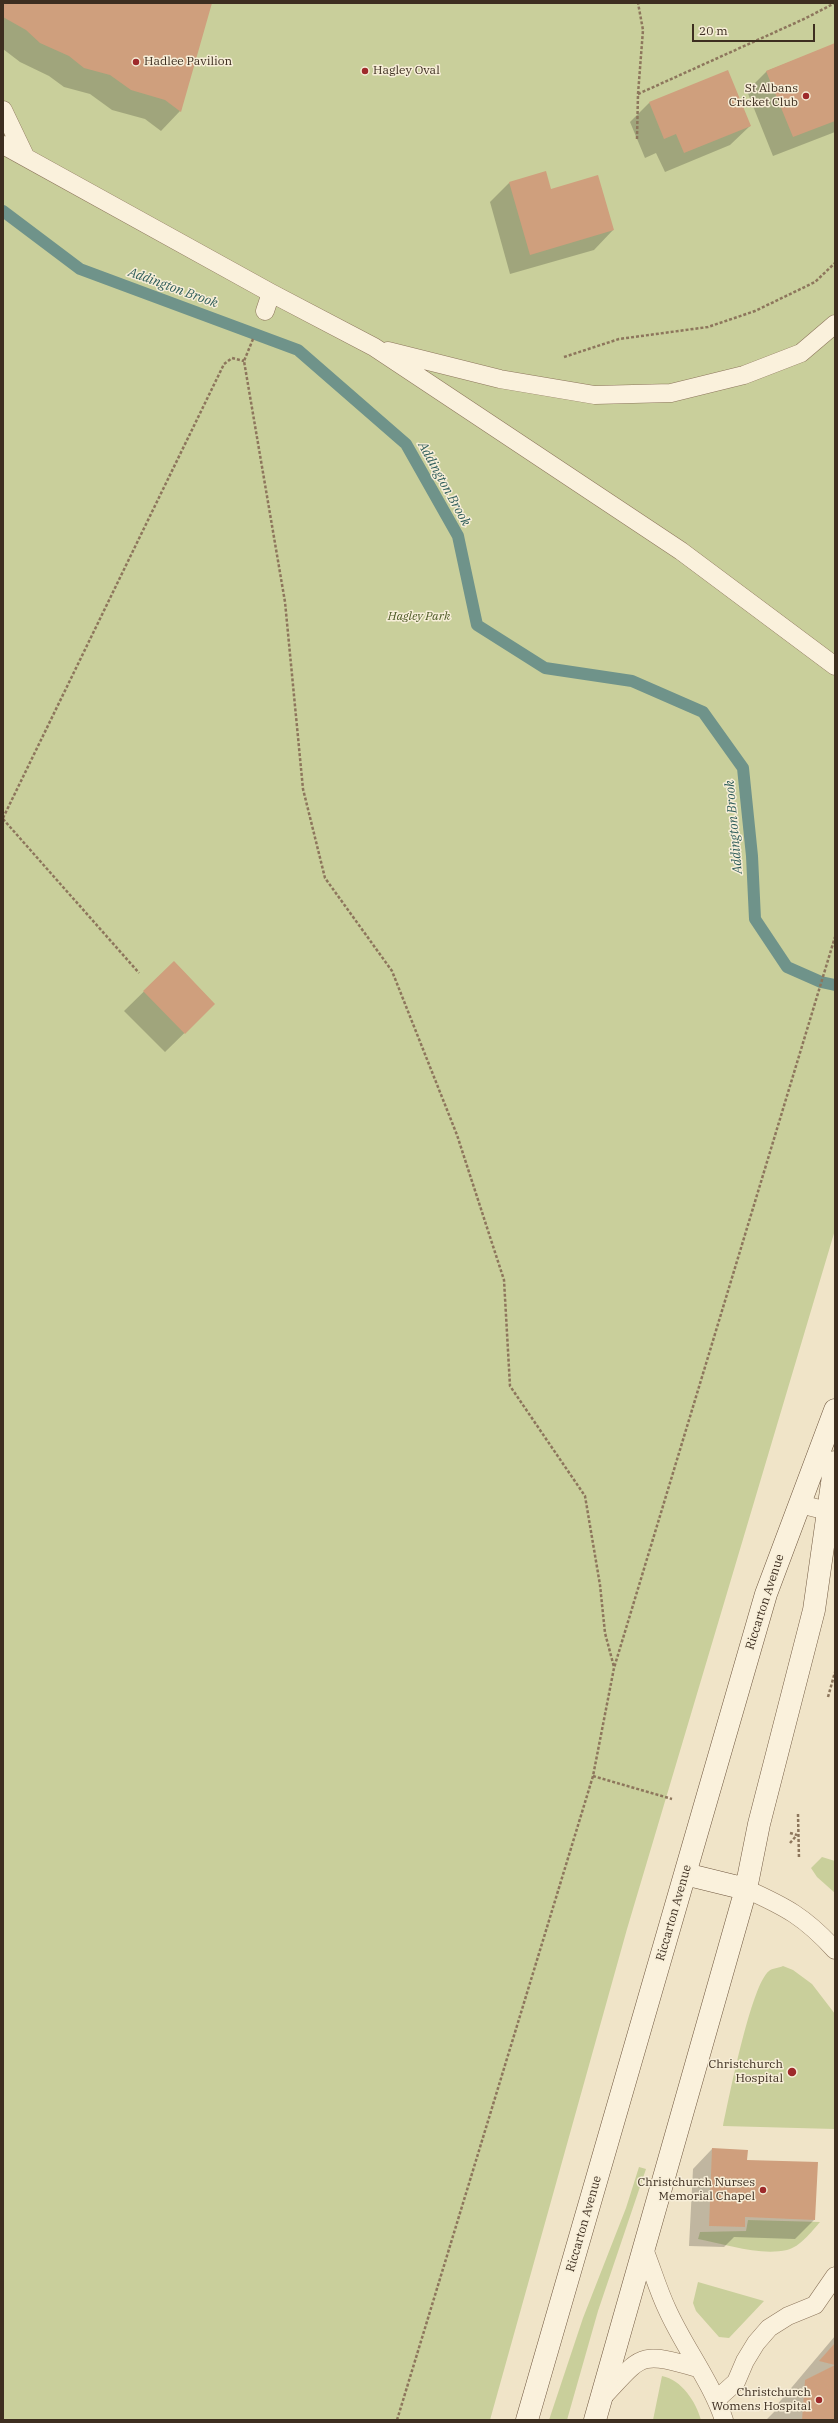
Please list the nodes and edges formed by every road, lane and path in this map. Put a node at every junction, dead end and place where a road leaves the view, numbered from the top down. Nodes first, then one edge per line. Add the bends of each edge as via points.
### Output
1 (638, 3) edge
2 (835, 3) edge
3 (638, 94) junction
4 (3, 110) edge
5 (637, 139) dead end
6 (3, 145) edge
7 (25, 156) junction
8 (835, 264) edge
9 (270, 293) junction
10 (265, 310) dead end
11 (835, 324) edge
12 (374, 347) junction
13 (559, 359) dead end
14 (835, 666) edge
15 (3, 819) edge
16 (835, 937) edge
17 (139, 973) dead end
18 (835, 1410) edge
19 (835, 1462) edge
20 (800, 1504) junction
21 (831, 1512) edge
22 (614, 1668) junction
23 (593, 1776) junction
24 (674, 1800) dead end
25 (798, 1835) dead end
26 (799, 1859) dead end
27 (685, 1874) junction
28 (746, 1890) junction
29 (835, 1950) edge
30 (644, 2249) junction
31 (835, 2276) edge
32 (697, 2368) junction
33 (601, 2399) junction
34 (717, 2399) junction
35 (397, 2420) edge
36 (527, 2420) edge
37 (595, 2420) edge
38 (724, 2420) edge

1 - 3 path via 643,30
2 - 3 path
3 - 5 path
4 - 7 lane
6 - 7 lane
7 - 9 lane
8 - 13 path via 815,282 755,311 708,327 619,339
9 - 10 lane
9 - 12 lane
11 - 12 lane via 801,353 744,375 671,393 595,395 506,381
12 - 14 lane via 681,551
15 - 17 path
15 - 22 path via 224,364 232,358 244,361 284,602 303,789 324,878 392,971 457,1136 504,1280 510,1386 585,1496 605,1633
16 - 22 path
18 - 20 main road, Riccarton Avenue
19 - 21 main road
20 - 21 lane
20 - 27 main road, Riccarton Avenue via 766,1594
21 - 28 main road via 814,1610 759,1824
22 - 23 path
23 - 24 path
23 - 35 path
25 - 26 path
27 - 28 main road
27 - 36 main road, Riccarton Avenue
28 - 29 lane via 787,1907 816,1928
28 - 30 main road
30 - 32 lane via 666,2309
30 - 33 main road
31 - 34 lane via 815,2305 788,2316 769,2328 756,2343 736,2382
32 - 33 lane via 663,2358 645,2358 633,2366
32 - 34 lane
33 - 37 main road
34 - 38 lane

